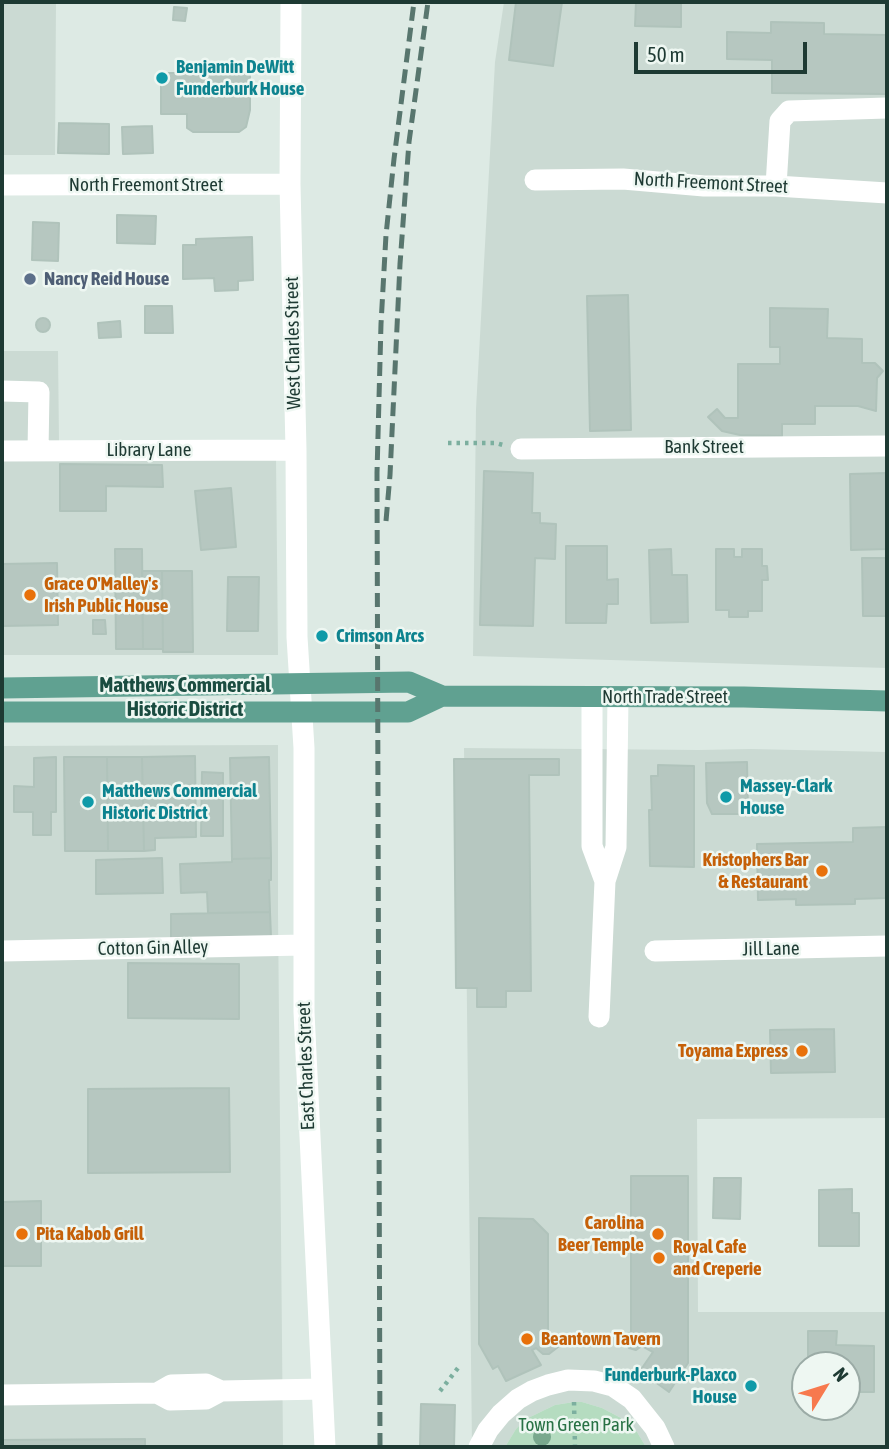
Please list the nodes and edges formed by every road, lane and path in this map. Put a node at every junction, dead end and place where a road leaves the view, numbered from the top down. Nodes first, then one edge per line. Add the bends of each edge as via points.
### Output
1 (291, 2) edge
2 (887, 108) edge
3 (534, 180) dead end
4 (290, 184) junction
5 (2, 186) edge
6 (776, 186) junction
7 (887, 193) edge
8 (2, 391) edge
9 (448, 443) dead end
10 (496, 443) dead end
11 (887, 446) edge
12 (520, 449) dead end
13 (2, 450) edge
14 (38, 450) junction
15 (296, 450) junction
16 (300, 684) junction
17 (2, 688) edge
18 (442, 696) junction
19 (592, 697) junction
20 (618, 697) junction
21 (887, 701) edge
22 (2, 712) edge
23 (301, 712) junction
24 (605, 881) junction
25 (303, 945) junction
26 (887, 946) edge
27 (2, 951) edge
28 (655, 951) dead end
29 (599, 1017) dead end
30 (458, 1368) dead end
31 (322, 1389) junction
32 (440, 1391) dead end
33 (2, 1395) edge
34 (574, 1402) dead end
35 (325, 1447) edge
36 (479, 1447) edge
37 (575, 1447) edge
38 (664, 1447) edge

1 - 4 street, West Charles Street
2 - 6 street via 789,111 780,121
3 - 6 street, North Freemont Street
4 - 5 street, North Freemont Street
4 - 15 street, West Charles Street
6 - 7 street, North Freemont Street
8 - 14 street via 38,392
9 - 10 path
11 - 12 street, Bank Street
13 - 14 street, Library Lane
14 - 15 street, Library Lane
15 - 16 street, West Charles Street
16 - 17 main road, North Trade Street
16 - 18 main road, North Trade Street via 409,682
16 - 23 street, East Charles Street
18 - 19 main road, North Trade Street
18 - 23 main road, North Trade Street via 408,712
19 - 20 main road, North Trade Street
19 - 24 street via 592,846
20 - 21 main road, North Trade Street
20 - 24 street via 615,848
22 - 23 main road, North Trade Street
23 - 25 street, East Charles Street
24 - 29 street
25 - 27 street, Cotton Gin Alley
25 - 31 street, East Charles Street
26 - 28 street, Jill Lane
30 - 32 path
31 - 33 street via 221,1391 206,1399 170,1400 158,1393
31 - 35 street, East Charles Street
34 - 37 path
36 - 38 street via 501,1414 518,1399 568,1380 613,1386 632,1399 655,1427

